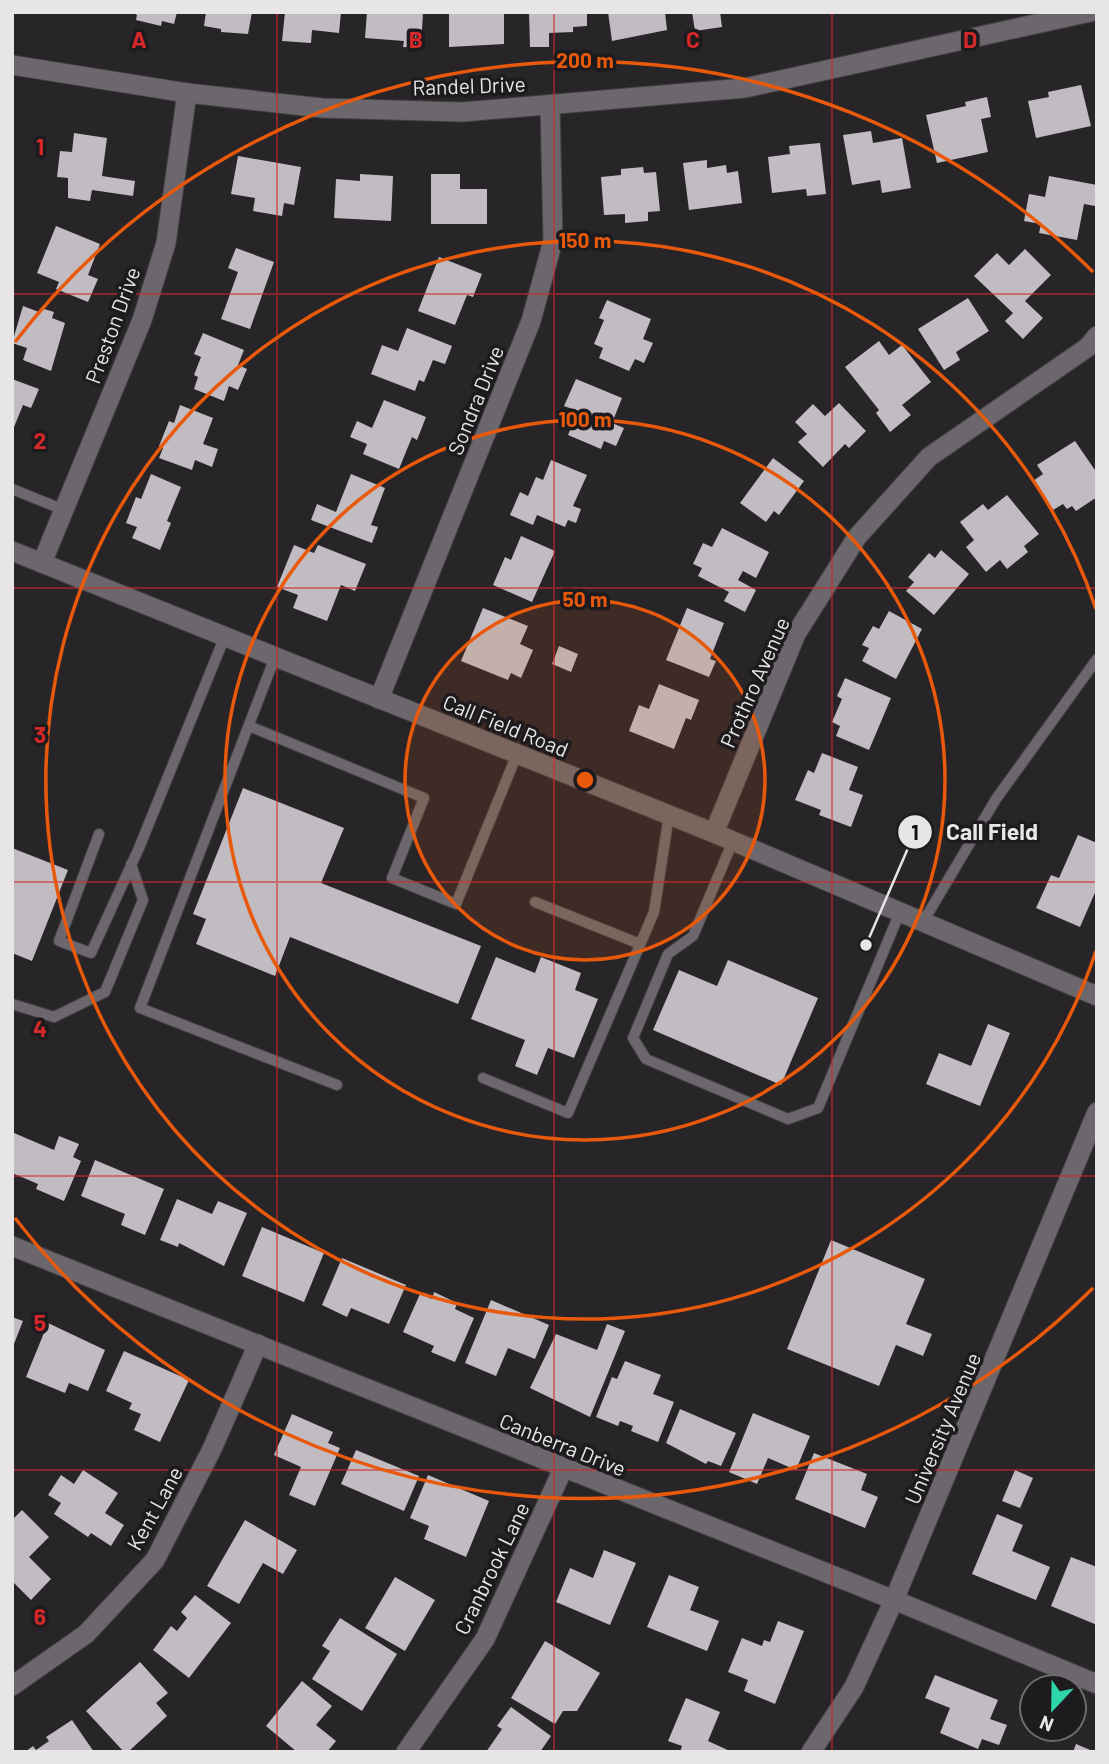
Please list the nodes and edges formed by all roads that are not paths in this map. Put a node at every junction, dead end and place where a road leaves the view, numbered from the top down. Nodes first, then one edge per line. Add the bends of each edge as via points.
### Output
1 (1090, 12) edge
2 (12, 65) edge
3 (187, 93) junction
4 (550, 105) junction
5 (1097, 336) edge
6 (12, 489) edge
7 (64, 510) junction
8 (14, 557) edge
9 (42, 563) junction
10 (225, 636) junction
11 (275, 657) junction
12 (1097, 659) edge
13 (379, 699) junction
14 (249, 726) junction
15 (517, 754) junction
16 (669, 815) junction
17 (99, 834) dead end
18 (723, 837) junction
19 (131, 864) junction
20 (535, 902) dead end
21 (900, 912) junction
22 (923, 922) junction
23 (640, 944) junction
24 (1097, 996) edge
25 (12, 1004) edge
26 (483, 1078) dead end
27 (337, 1085) dead end
28 (1097, 1112) edge
29 (12, 1246) edge
30 (258, 1344) junction
31 (563, 1469) junction
32 (894, 1600) junction
33 (1097, 1684) edge
34 (12, 1686) edge
35 (405, 1752) edge
36 (811, 1752) edge

1 - 4 street, Randel Drive via 745,88
2 - 3 street, Randel Drive
3 - 4 street, Randel Drive via 334,108 462,112
3 - 7 street, Preston Drive via 166,243 142,320
4 - 13 street, Sondra Drive via 553,241 531,321
5 - 18 street, Prothro Avenue via 1088,347 929,457 857,537 796,634
6 - 7 lane
7 - 9 street, Preston Drive
8 - 9 street, Call Field Road
9 - 10 street, Call Field Road
10 - 11 street, Call Field Road
10 - 19 lane
11 - 13 street, Call Field Road
11 - 14 lane
12 - 22 lane via 996,799
13 - 15 street, Call Field Road
14 - 15 lane via 424,798 392,878 456,904
14 - 27 lane via 139,1009
15 - 16 street, Call Field Road
16 - 18 street, Call Field Road
16 - 23 lane via 654,912
17 - 19 lane via 59,941 91,953
18 - 21 street, Call Field Road
18 - 21 lane via 693,936 668,954 633,1038 646,1059 788,1119 818,1108
19 - 25 lane via 143,901 105,992 54,1017
20 - 23 lane
21 - 22 street, Call Field Road
22 - 24 street, Call Field Road
23 - 26 lane via 568,1113
28 - 32 street, University Avenue
29 - 30 street, Canberra Drive
30 - 31 street, Canberra Drive
30 - 34 street, Kent Lane via 212,1449 155,1560 86,1634
31 - 32 street, Canberra Drive
31 - 35 street, Cranbrook Lane via 485,1639
32 - 33 street, Canberra Drive
32 - 36 street, University Avenue via 853,1687

